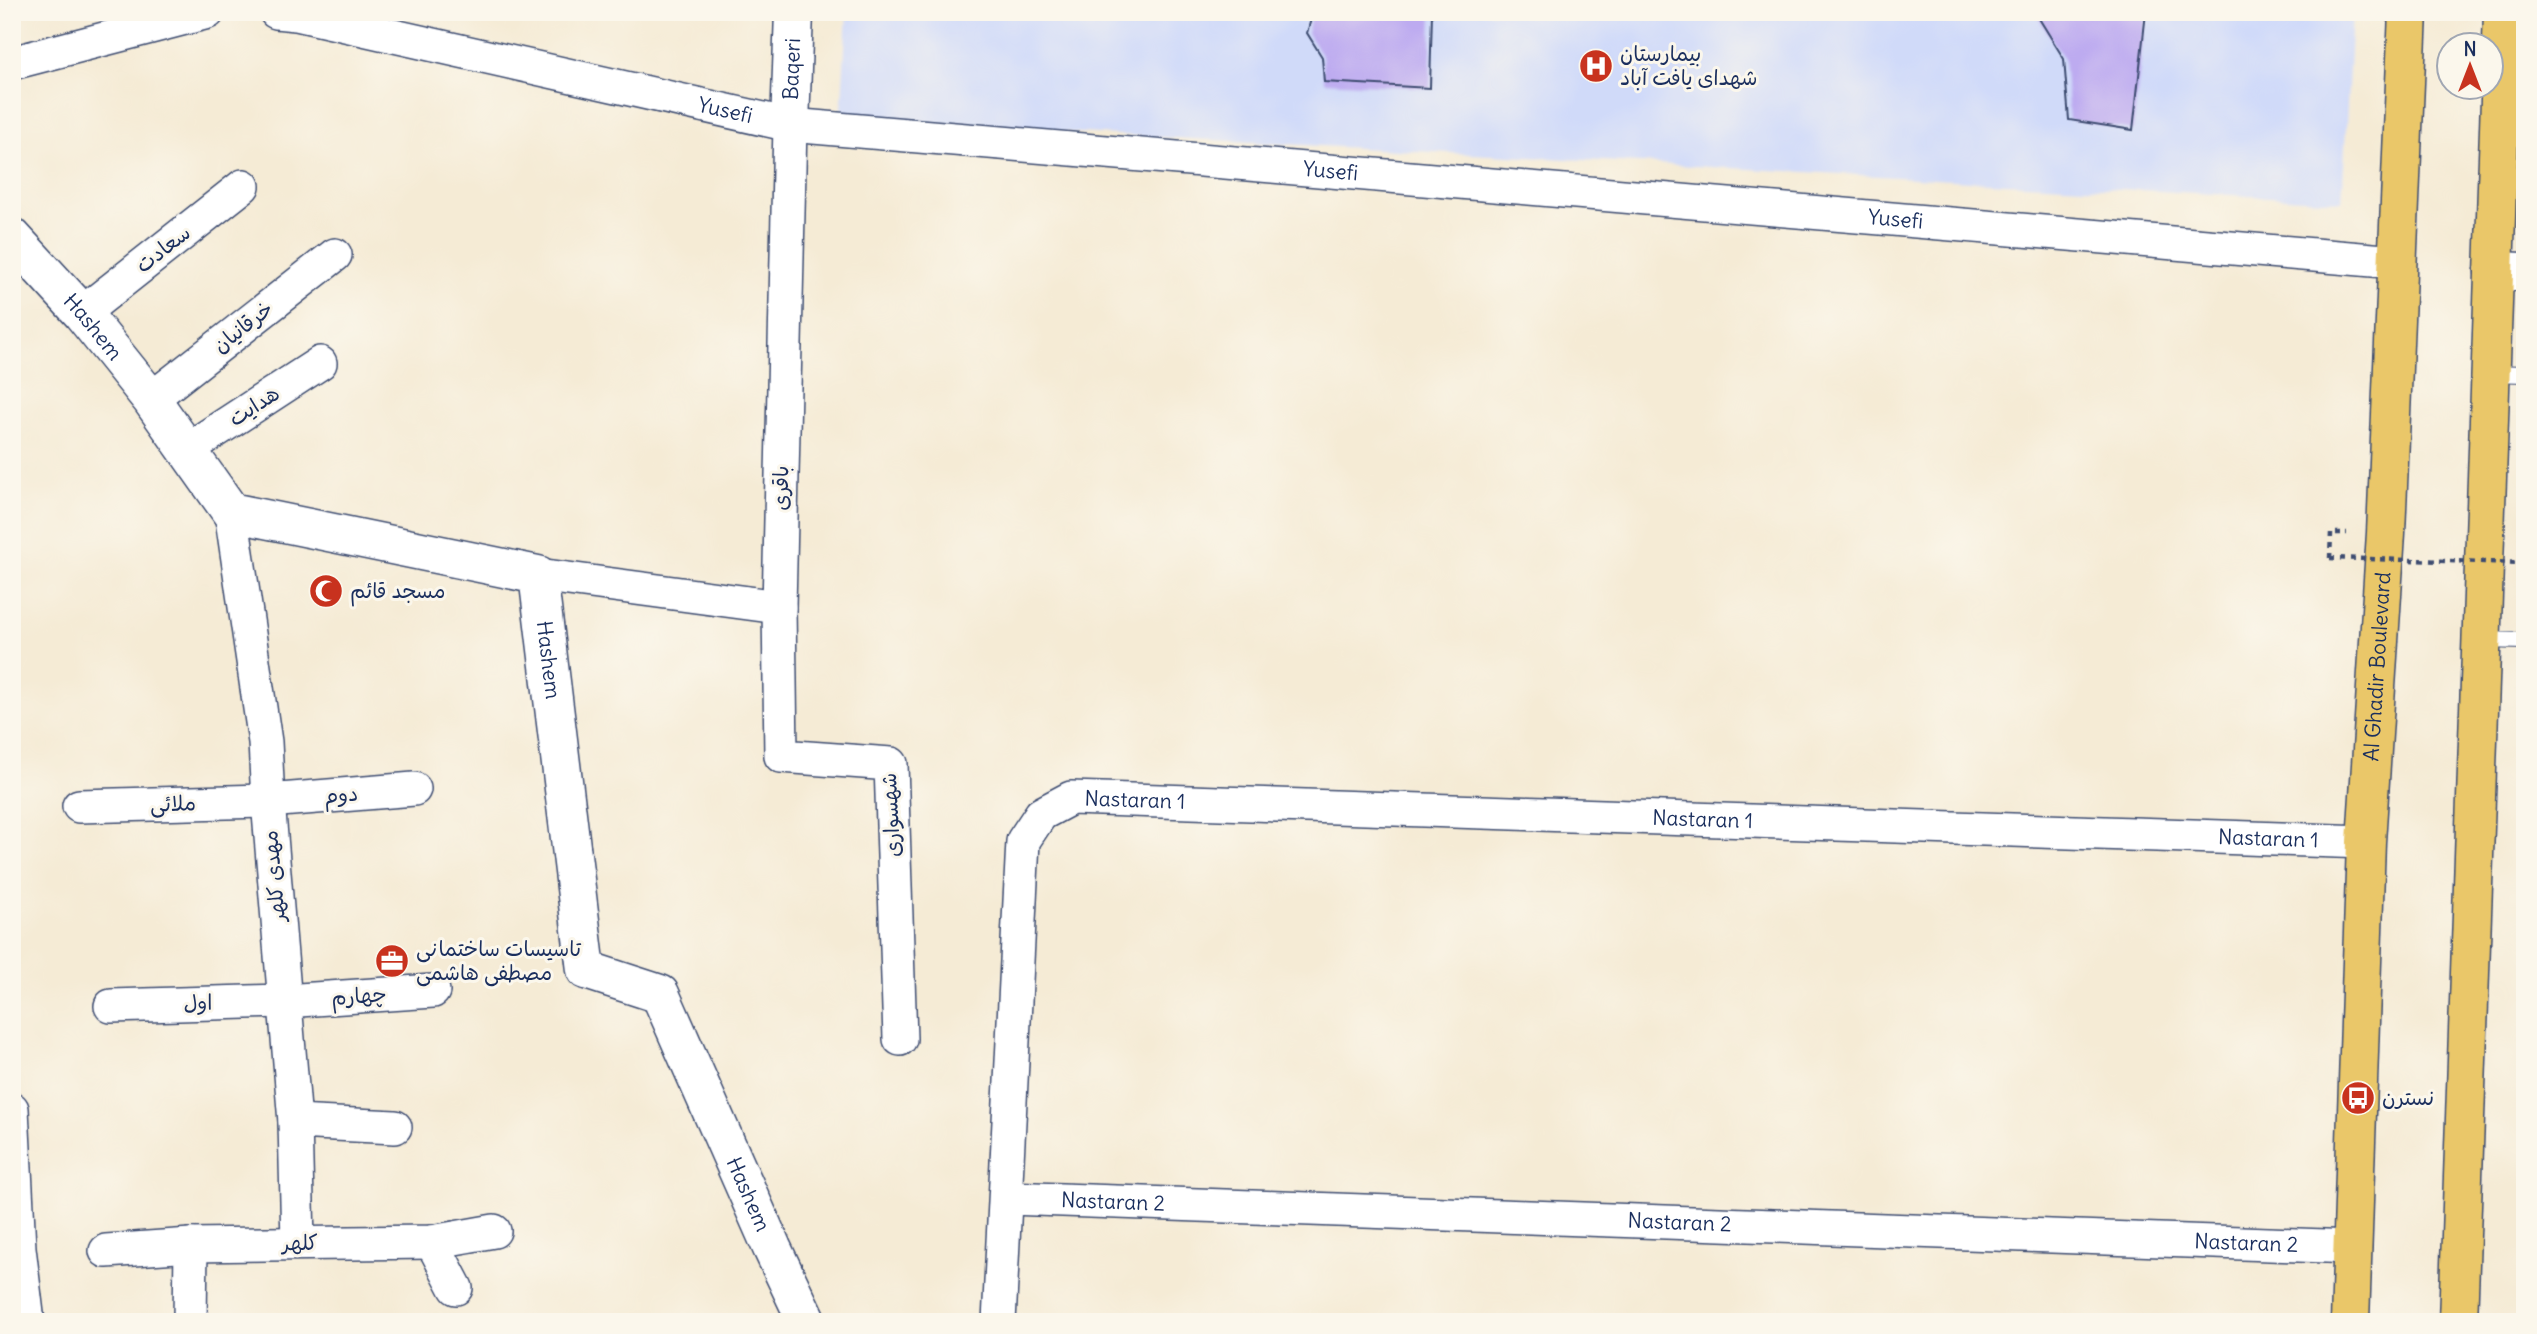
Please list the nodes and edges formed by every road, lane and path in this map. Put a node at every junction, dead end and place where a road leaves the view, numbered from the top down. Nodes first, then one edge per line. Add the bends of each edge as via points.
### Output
1 (208, 12) edge
2 (276, 12) edge
3 (794, 12) edge
4 (2408, 12) edge
5 (2503, 12) edge
6 (12, 63) edge
7 (790, 125) junction
8 (243, 186) dead end
9 (12, 237) edge
10 (335, 255) dead end
11 (2396, 262) junction
12 (2509, 272) edge
13 (82, 313) junction
14 (320, 363) dead end
15 (2508, 373) edge
16 (151, 399) junction
17 (188, 449) junction
18 (231, 512) junction
19 (2331, 533) dead end
20 (2525, 563) edge
21 (538, 575) junction
22 (779, 607) junction
23 (2482, 639) junction
24 (2525, 641) edge
25 (414, 789) dead end
26 (268, 801) junction
27 (79, 806) dead end
28 (2366, 842) junction
29 (433, 991) dead end
30 (284, 1001) junction
31 (111, 1006) dead end
32 (900, 1039) dead end
33 (12, 1110) edge
34 (295, 1122) junction
35 (395, 1127) dead end
36 (1006, 1198) junction
37 (494, 1231) dead end
38 (298, 1242) junction
39 (432, 1242) junction
40 (191, 1245) junction
41 (2353, 1247) junction
42 (106, 1251) dead end
43 (456, 1288) dead end
44 (800, 1320) edge
45 (28, 1322) edge
46 (190, 1322) edge
47 (999, 1322) edge
48 (2350, 1322) edge
49 (2458, 1322) edge

1 - 6 street
2 - 7 street, Yusefi
3 - 7 street, Baqeri
4 - 11 main road, Al Ghadir Boulevard
5 - 12 main road
7 - 11 street, Yusefi
7 - 22 street, باقری
8 - 13 street, سعادت
9 - 13 street, Hashem
10 - 16 street, خرقانیان
11 - 28 main road, Al Ghadir Boulevard via 2386,533
12 - 15 main road
13 - 16 street, Hashem
14 - 17 street, هدایت
15 - 23 main road
16 - 17 street, Hashem
17 - 18 street, Hashem
18 - 21 street
18 - 26 street, مهدی کلهر via 265,742
19 - 20 path, bridge via 2330,558
21 - 22 street
21 - 44 street, Hashem via 586,970 660,994
22 - 32 street, شهسواری via 781,756 891,764
23 - 24 lane
23 - 49 main road
25 - 26 street, دوم
26 - 27 street, ملائی
26 - 30 street, مهدی کلهر
28 - 36 street, Nastaran 1 via 1070,798 1041,814 1023,841
28 - 41 main road, Al Ghadir Boulevard
29 - 30 street, چهارم
30 - 31 street, اول
30 - 34 street, مهدی کلهر
33 - 45 street
34 - 35 street
34 - 38 street, مهدی کلهر
36 - 41 street, Nastaran 2
36 - 47 street
37 - 39 street, کلهر
38 - 39 street, کلهر
38 - 40 street, کلهر
39 - 43 street
40 - 42 street, کلهر
40 - 46 street
41 - 48 main road, Al Ghadir Boulevard

